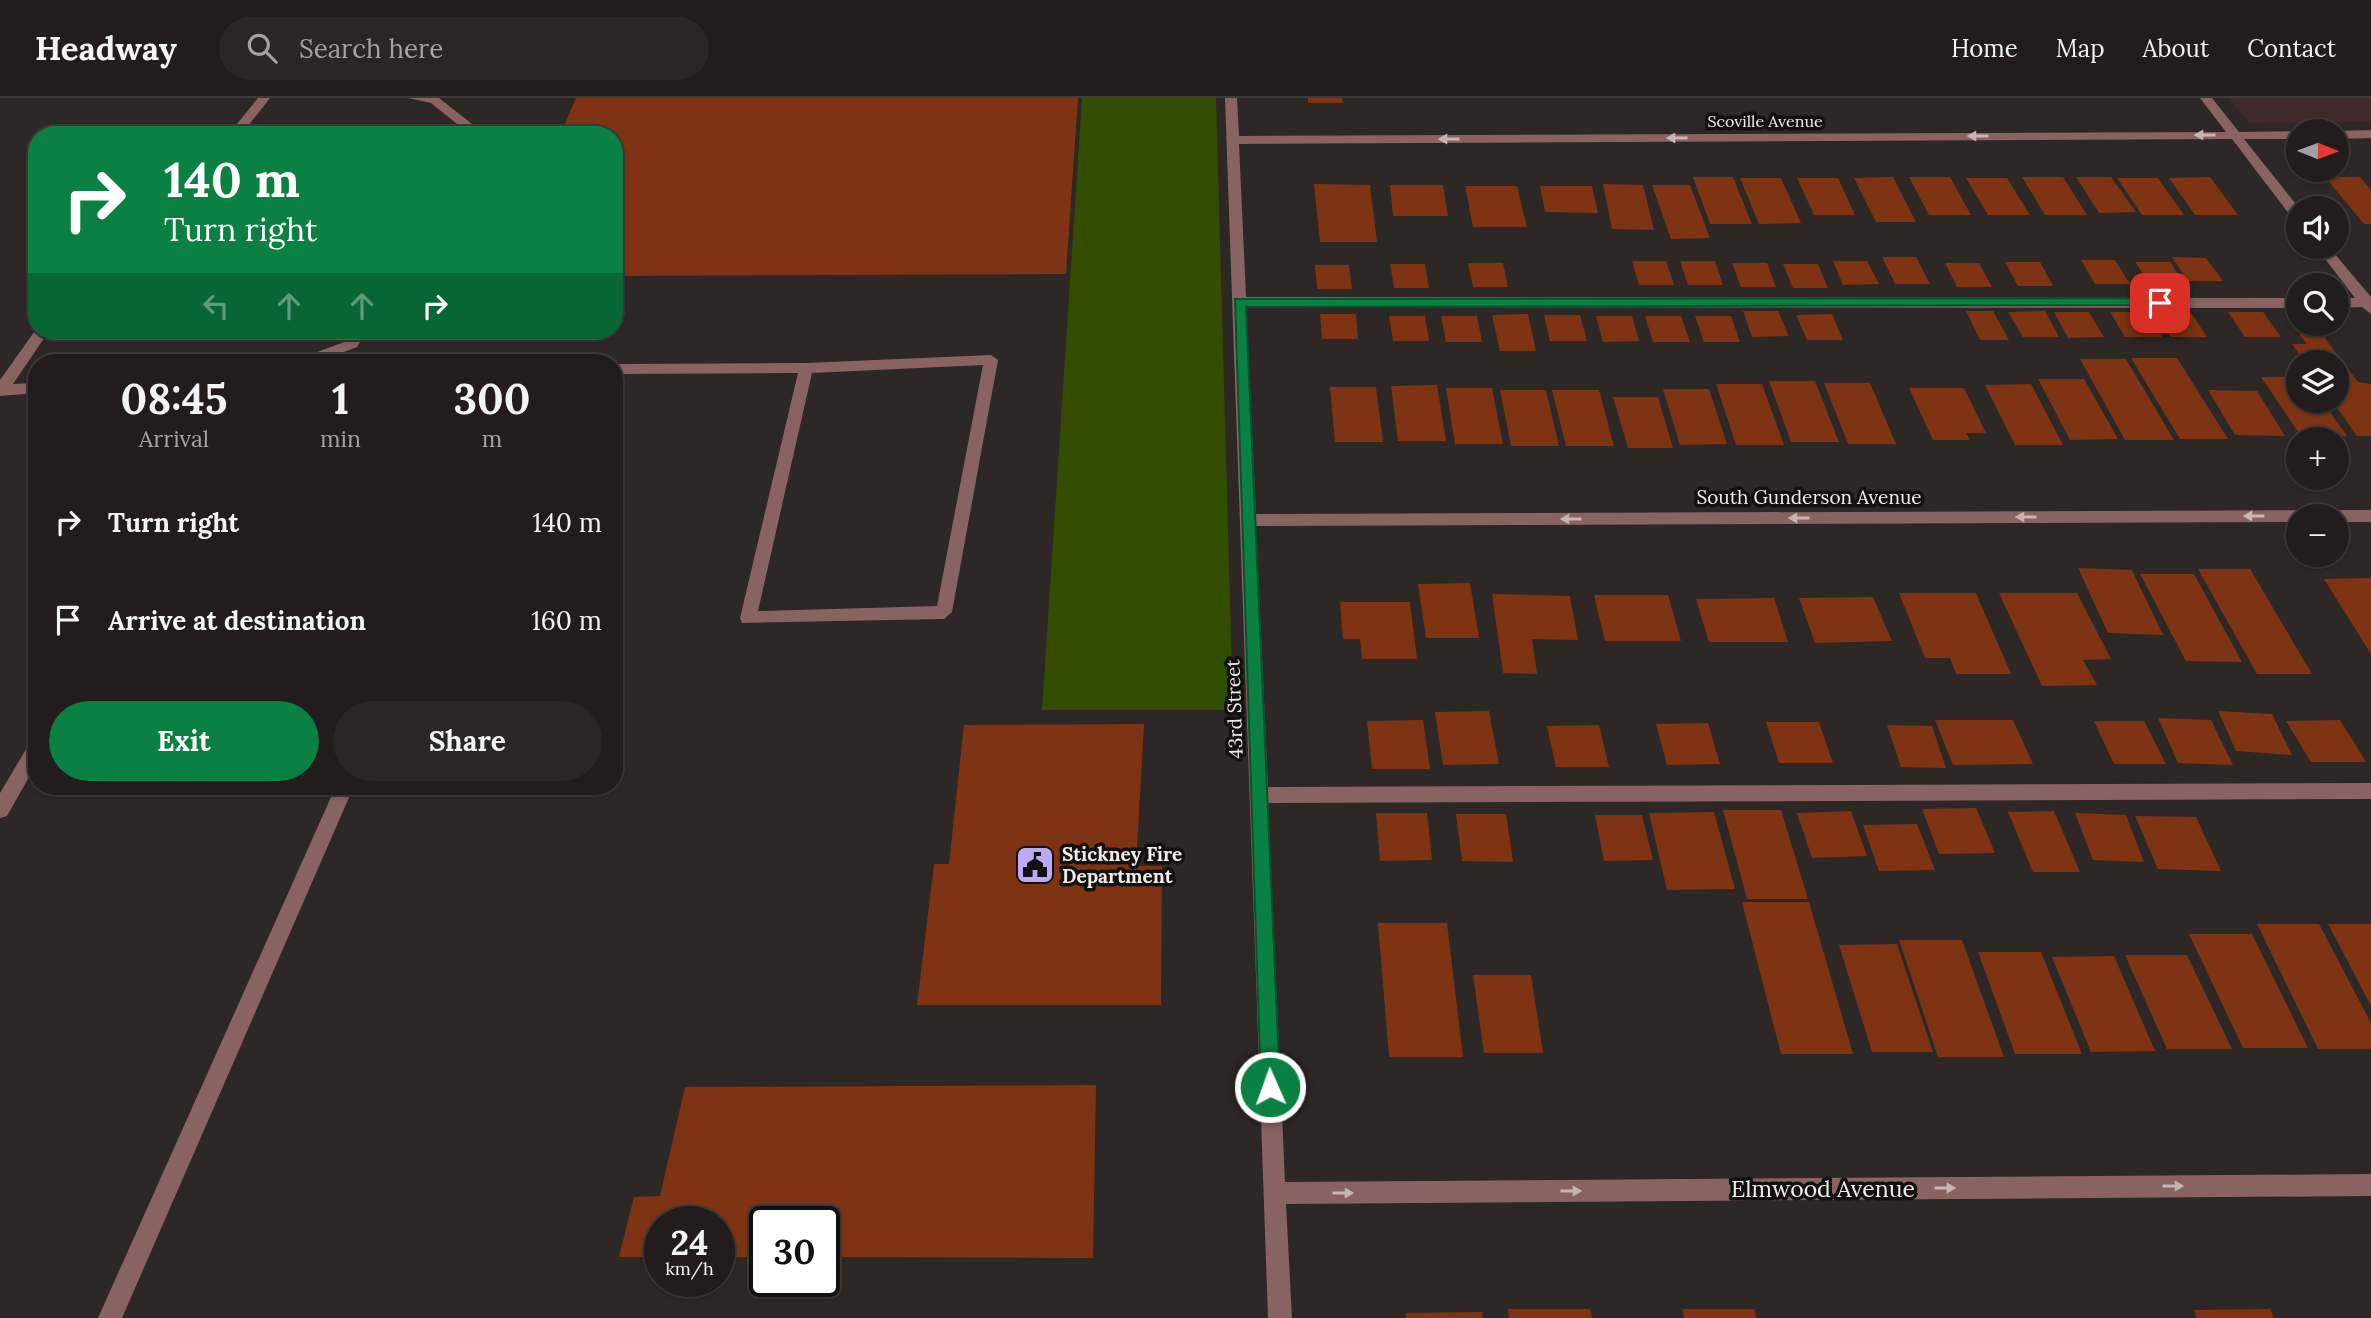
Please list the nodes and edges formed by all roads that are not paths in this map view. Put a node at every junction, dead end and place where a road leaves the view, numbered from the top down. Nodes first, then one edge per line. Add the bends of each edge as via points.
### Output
1 (264, 98) edge
2 (414, 98) edge
3 (1231, 98) edge
4 (2206, 98) edge
5 (241, 126) edge
6 (467, 126) edge
7 (2371, 134) edge
8 (2235, 135) junction
9 (2286, 135) edge
10 (2349, 135) edge
11 (1233, 140) junction
12 (2286, 201) edge
13 (2332, 259) edge
14 (1240, 302) junction
15 (2286, 303) edge
16 (2349, 304) edge
17 (2369, 305) edge
18 (36, 340) edge
19 (354, 340) edge
20 (325, 354) edge
21 (806, 368) junction
22 (623, 369) edge
23 (28, 388) edge
24 (1, 390) edge
25 (2371, 516) edge
26 (1248, 520) junction
27 (28, 762) edge
28 (2371, 791) edge
29 (341, 795) edge
30 (1259, 795) junction
31 (0, 810) edge
32 (2371, 1185) edge
33 (1275, 1193) junction
34 (110, 1318) edge
35 (1280, 1318) edge

1 - 5 street
2 - 6 street via 434,100
3 - 11 street, 43rd Street
4 - 8 street
7 - 10 street
8 - 9 street, Scoville Avenue
8 -> 11 street, Scoville Avenue
8 - 12 street
11 - 14 street, 43rd Street
13 - 17 street
14 - 15 street
14 - 26 street, 43rd Street
16 - 17 street
18 - 24 street
19 - 20 street
21 - 21 street via 748,618 944,612 991,360
21 - 22 street
23 - 24 street
25 -> 26 street, South Gunderson Avenue
26 - 30 street, 43rd Street
27 - 31 street
28 - 30 street
29 - 34 street
30 - 33 street, 43rd Street
33 -> 32 street, Elmwood Avenue
33 - 35 street, 43rd Street

